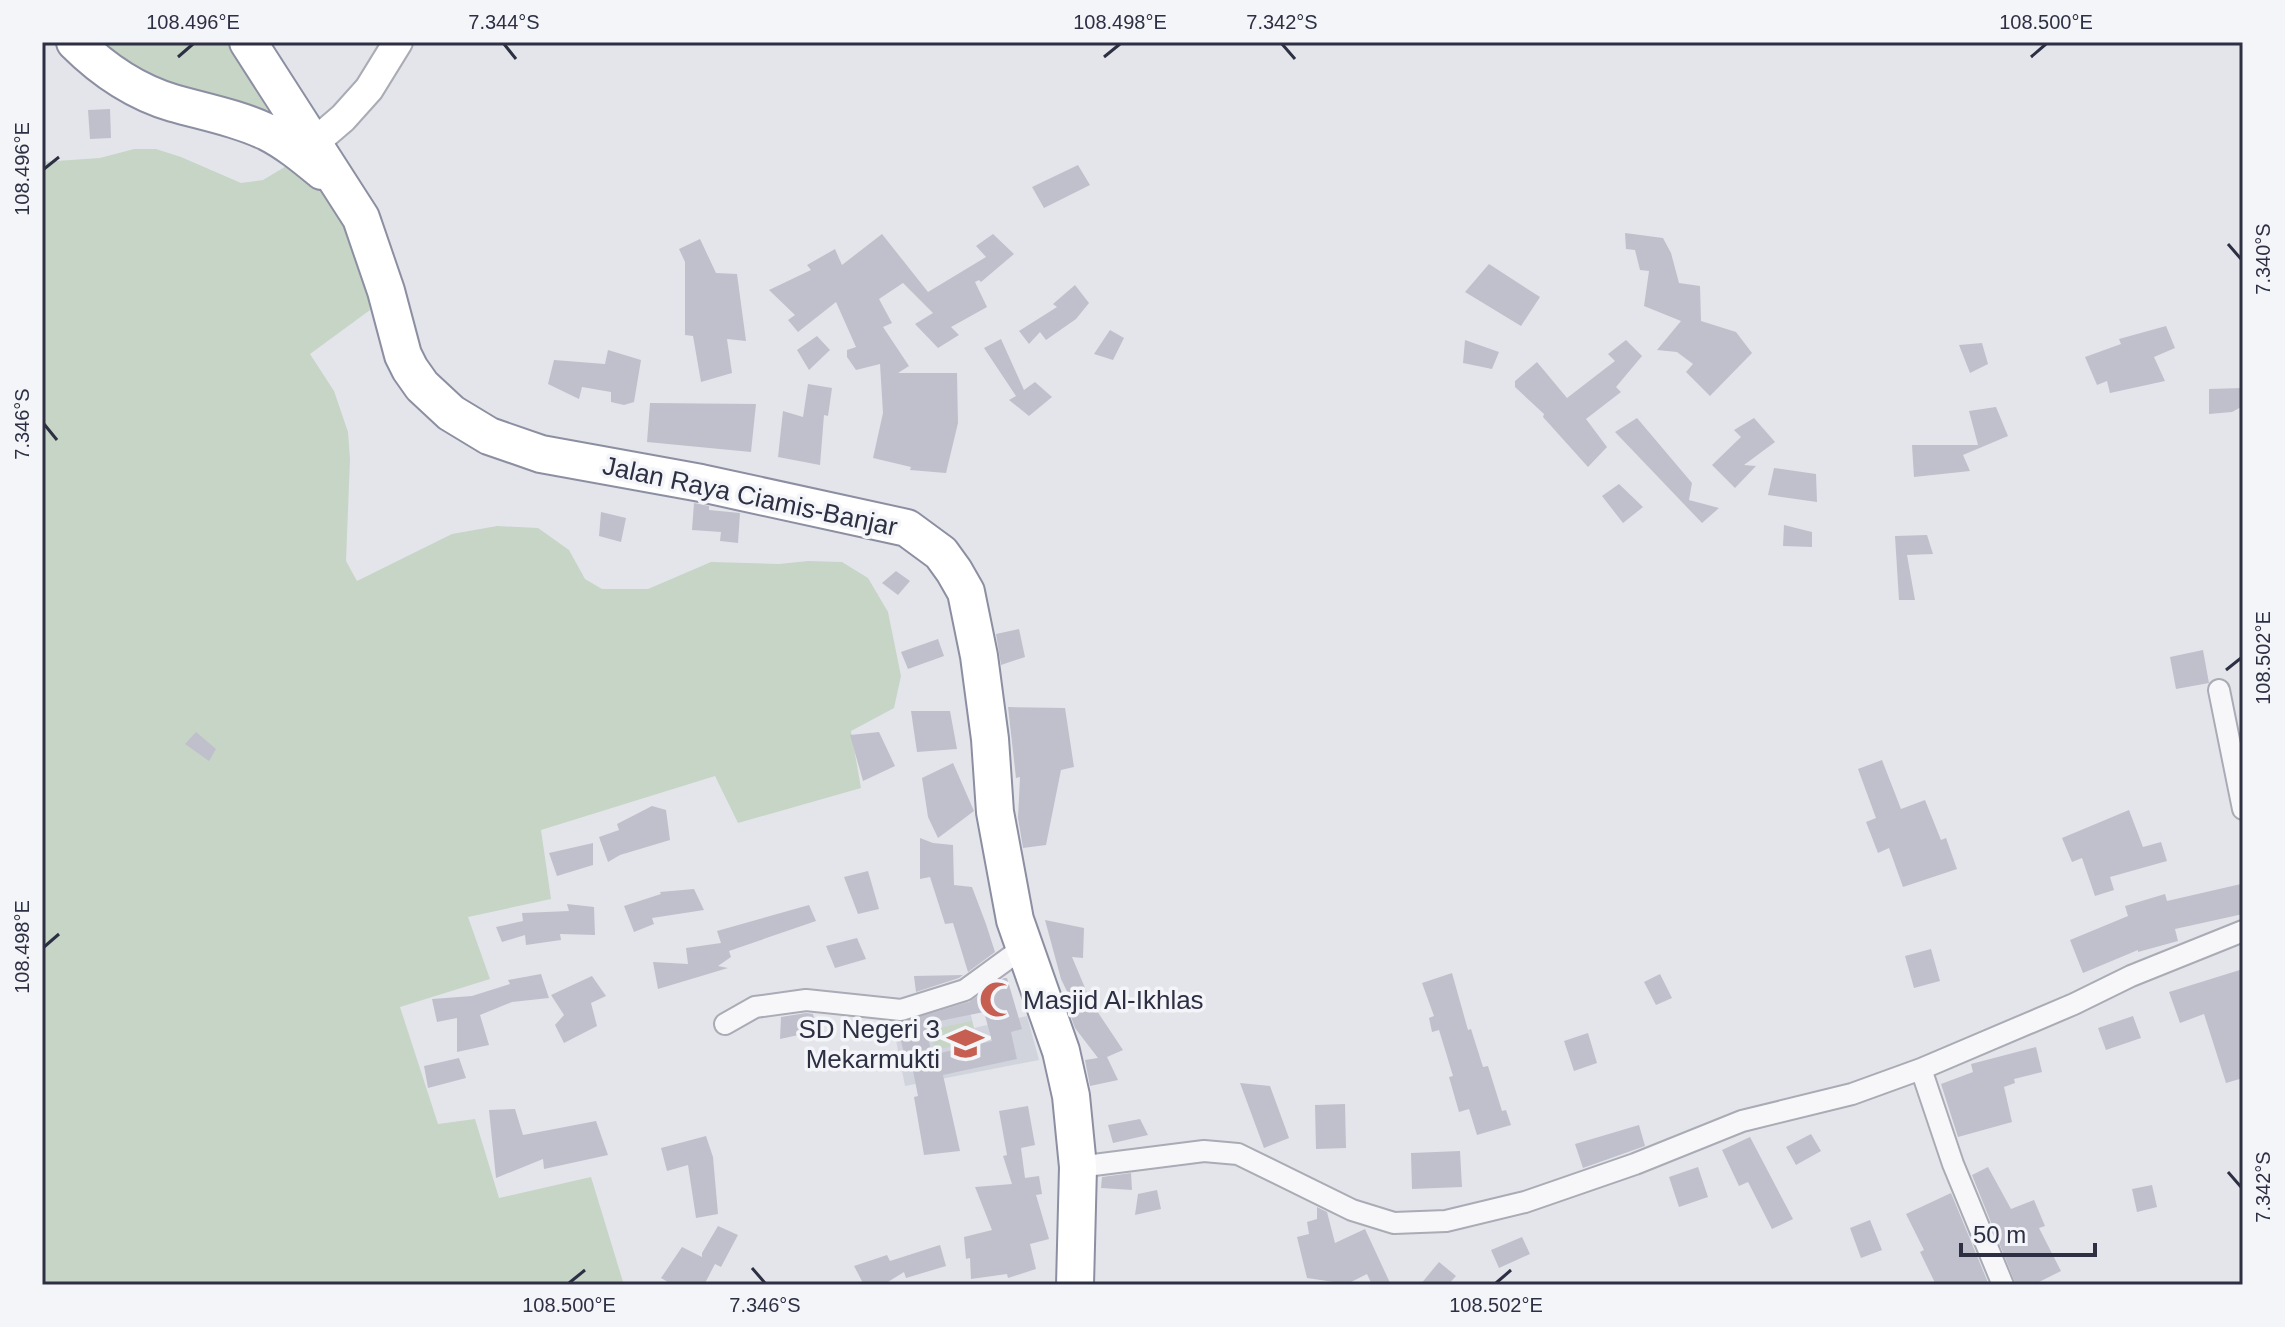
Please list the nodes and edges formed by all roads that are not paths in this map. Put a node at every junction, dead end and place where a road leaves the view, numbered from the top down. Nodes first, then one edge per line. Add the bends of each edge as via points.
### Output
1 (75, 42) edge
2 (248, 42) edge
3 (398, 42) edge
4 (307, 148) junction
5 (2219, 690) dead end
6 (2243, 809) edge
7 (2243, 931) edge
8 (1024, 947) junction
9 (725, 1024) dead end
10 (1921, 1069) junction
11 (1078, 1167) junction
12 (1075, 1285) edge
13 (2003, 1285) edge

1 - 4 highway, Jalan Raya Ciamis-Banjar via 137,87
2 - 4 highway, Jalan Raya Ciamis-Banjar
3 - 4 street via 369,89
4 - 8 highway, Jalan Raya Ciamis-Banjar via 361,218 403,355 422,386 451,413 489,436 541,454 907,528 941,553 966,592 990,739 995,812
5 - 6 street
7 - 10 street
8 - 9 street via 958,994 901,1010 806,1000 755,1007
8 - 11 highway, Jalan Raya Ciamis-Banjar via 1061,1051
10 - 11 street via 1852,1094 1742,1121 1525,1202 1446,1221 1394,1223 1352,1210 1238,1154 1204,1151
10 - 13 street
11 - 12 highway, Jalan Raya Ciamis-Banjar

